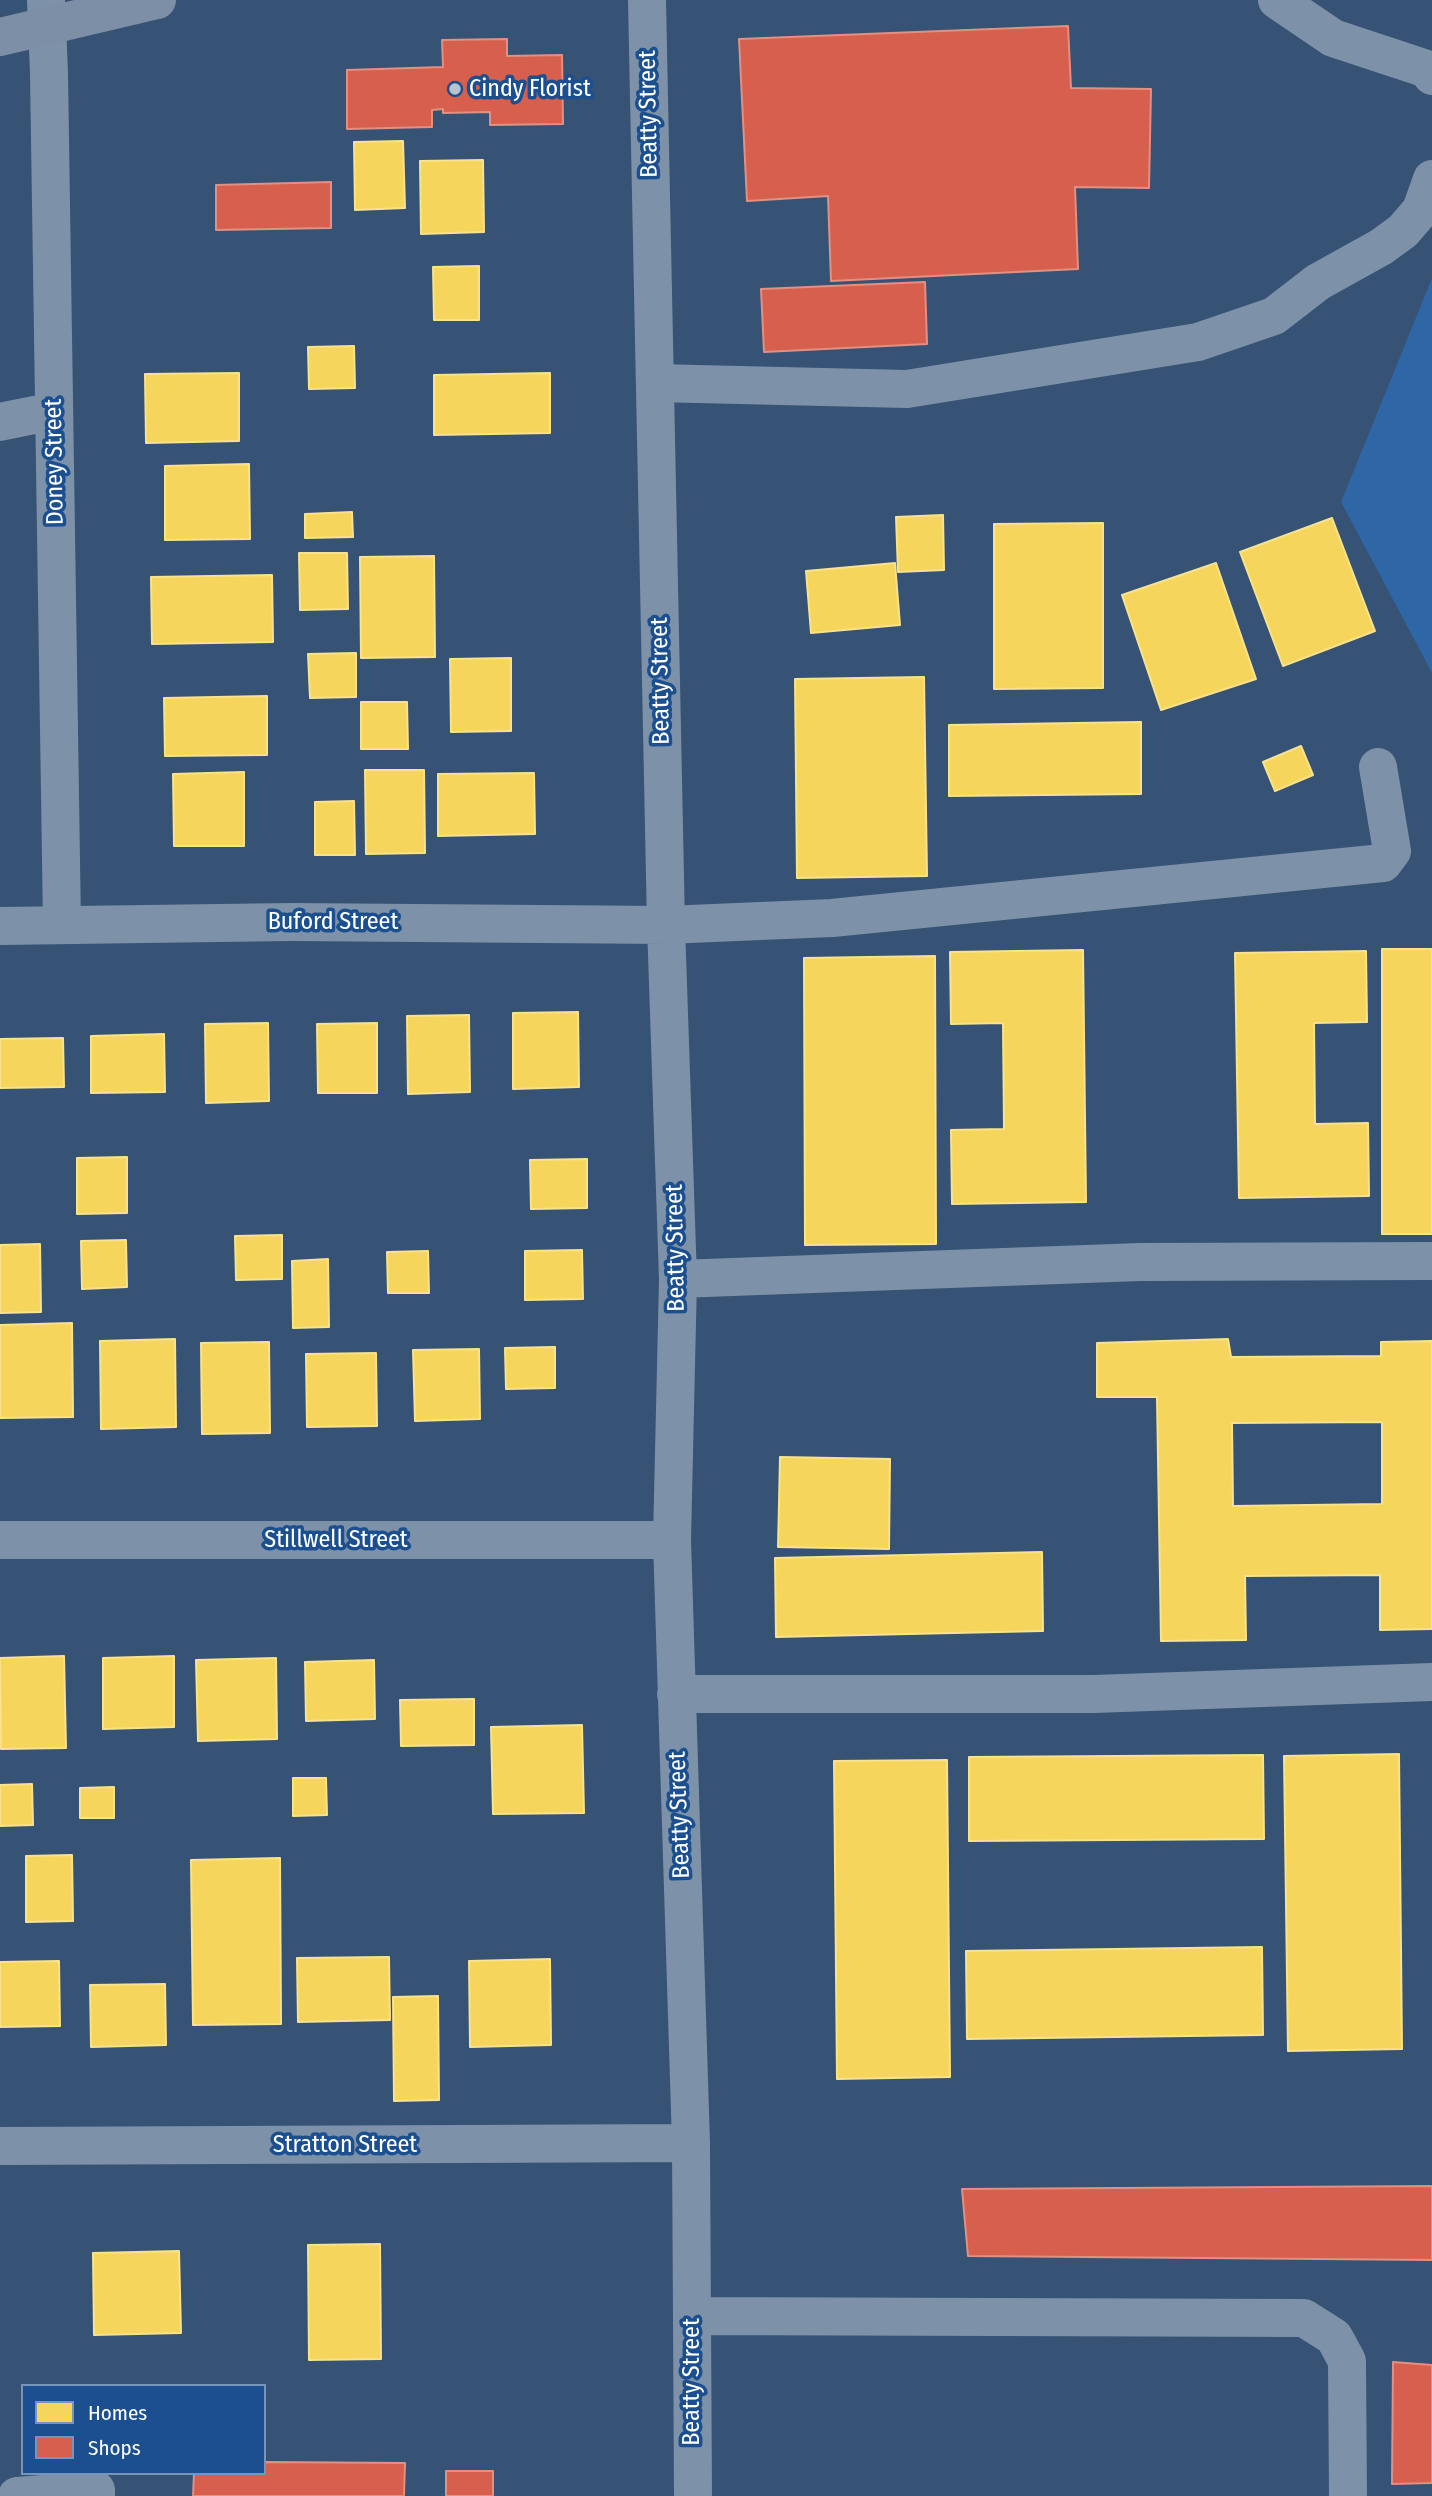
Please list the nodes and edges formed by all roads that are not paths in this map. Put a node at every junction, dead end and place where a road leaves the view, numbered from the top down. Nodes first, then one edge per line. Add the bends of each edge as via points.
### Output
1 (157, 0) edge
2 (647, 0) edge
3 (1277, 0) edge
4 (47, 13) edge
5 (0, 37) edge
6 (1432, 76) edge
7 (1432, 179) edge
8 (655, 383) junction
9 (54, 411) junction
10 (0, 422) edge
11 (1378, 767) dead end
12 (61, 925) junction
13 (666, 925) junction
14 (0, 926) edge
15 (1432, 1261) edge
16 (678, 1279) junction
17 (0, 1540) edge
18 (672, 1540) junction
19 (1432, 1682) edge
20 (676, 1694) junction
21 (691, 2143) junction
22 (0, 2146) edge
23 (692, 2316) junction
24 (16, 2496) edge
25 (96, 2496) edge
26 (693, 2496) edge
27 (1348, 2496) edge

1 - 4 main road
2 - 8 street, Beatty Street
3 - 6 street via 1333,38 1427,69
4 - 5 main road
4 - 9 street, Doney Street
7 - 8 street via 1421,210 1381,247 1318,282 1274,316 1198,342 907,389
8 - 13 street, Beatty Street
9 - 10 street
9 - 12 street, Doney Street
11 - 13 street, Buford Street via 1392,852 1383,863 832,918
12 - 13 street, Buford Street
12 - 14 street, Buford Street
13 - 16 street, Beatty Street
15 - 16 street via 1139,1262
16 - 18 street, Beatty Street
17 - 18 street, Stillwell Street
18 - 20 street, Beatty Street
19 - 20 street via 1094,1694
20 - 21 street, Beatty Street
21 - 22 street, Stratton Street
21 - 23 street, Beatty Street
23 - 26 street, Beatty Street
23 - 27 street via 1304,2318 1334,2337 1347,2361
24 - 25 street via 96,2490

